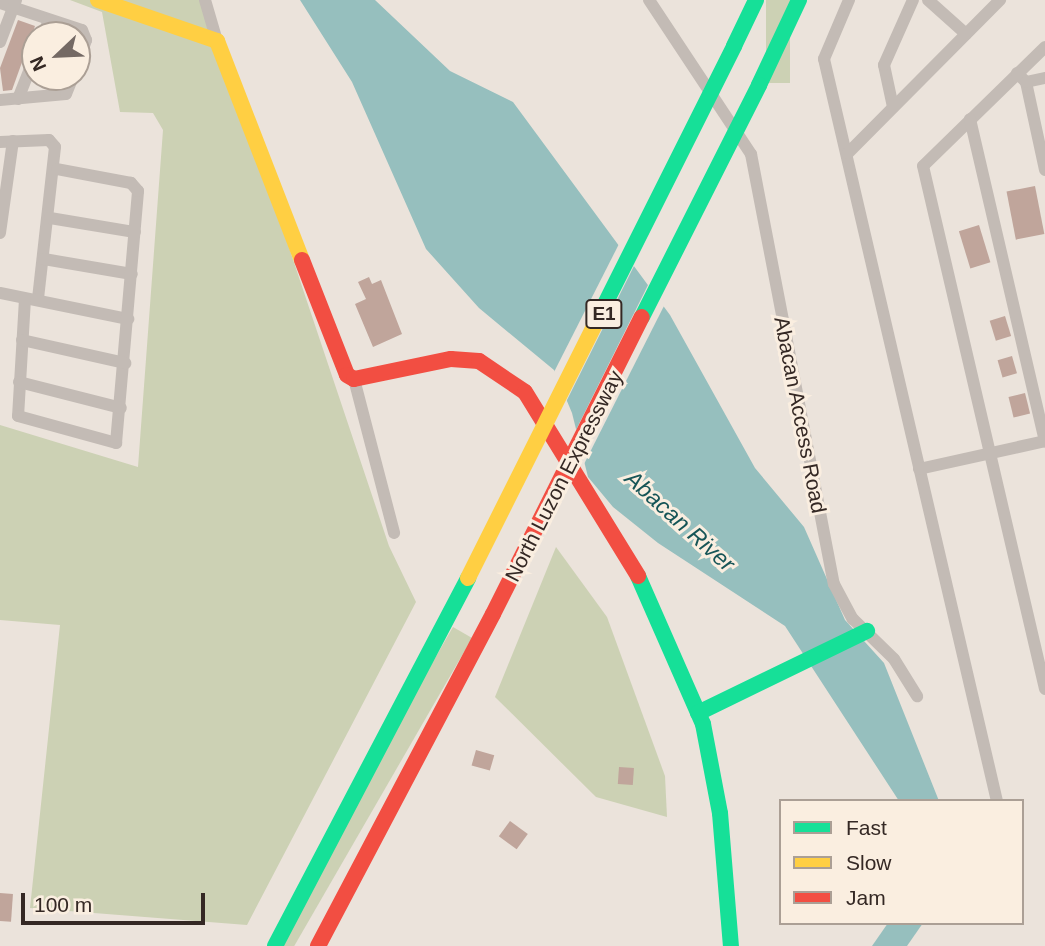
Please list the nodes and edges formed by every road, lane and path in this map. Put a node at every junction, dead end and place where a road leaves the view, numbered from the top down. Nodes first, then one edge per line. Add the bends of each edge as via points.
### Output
1 (98, 0) edge
2 (205, 0) edge
3 (649, 0) edge
4 (756, 0) edge
5 (799, 0) edge
6 (849, 0) edge
7 (913, 0) edge
8 (928, 0) edge
9 (1000, 0) edge
10 (0, 3) edge
11 (15, 4) edge
12 (49, 20) edge
13 (966, 34) junction
14 (216, 41) junction
15 (0, 42) edge
16 (1045, 47) edge
17 (1021, 78) junction
18 (1045, 78) edge
19 (21, 91) edge
20 (67, 91) edge
21 (18, 99) junction
22 (0, 100) edge
23 (893, 107) junction
24 (970, 119) junction
25 (6, 141) edge
26 (1042, 141) edge
27 (848, 153) junction
28 (57, 169) junction
29 (1045, 170) edge
30 (50, 218) junction
31 (135, 232) junction
32 (0, 233) edge
33 (44, 259) junction
34 (132, 274) junction
35 (0, 293) edge
36 (24, 299) junction
37 (38, 299) junction
38 (128, 319) junction
39 (22, 340) junction
40 (125, 363) junction
41 (354, 379) junction
42 (19, 382) junction
43 (121, 408) junction
44 (1045, 441) edge
45 (989, 453) junction
46 (919, 469) junction
47 (394, 533) dead end
48 (864, 632) junction
49 (1045, 689) edge
50 (917, 696) dead end
51 (698, 713) junction
52 (997, 799) edge
53 (275, 946) edge
54 (318, 946) edge
55 (731, 946) edge

1 - 14 main road
2 - 14 street
3 - 48 street, Abacan Access Road via 743,140 758,187 834,584
4 - 53 main road, North Luzon Expressway / E1, bridge via 468,578
5 - 54 main road, North Luzon Expressway / E1, bridge via 493,614
6 - 27 street via 824,54
7 - 23 street via 884,65
8 - 13 street
9 - 13 street
10 - 11 street
11 - 12 street
11 - 15 street
13 - 23 street
14 - 41 main road via 338,360
16 - 17 street
17 - 18 street
17 - 24 street
17 - 26 street
19 - 21 street
20 - 21 street
21 - 22 street
23 - 27 street
24 - 44 street
24 - 45 street via 923,166
25 - 28 street via 49,140
25 - 32 street
26 - 29 street
27 - 46 street
28 - 30 street
28 - 31 street via 136,185
30 - 31 street
30 - 33 street
31 - 34 street
33 - 34 street
33 - 37 street
34 - 38 street
35 - 36 street
36 - 37 street
36 - 39 street
37 - 38 street
38 - 40 street
39 - 40 street
39 - 42 street
40 - 43 street
41 - 47 street
41 - 51 main road via 437,361 479,361 525,392 638,577
42 - 43 street
42 - 43 street via 18,416 113,443
44 - 45 street
45 - 46 street
45 - 49 street
46 - 52 street
48 - 50 street, Abacan Access Road via 894,659
48 - 51 main road
51 - 55 main road via 720,813

